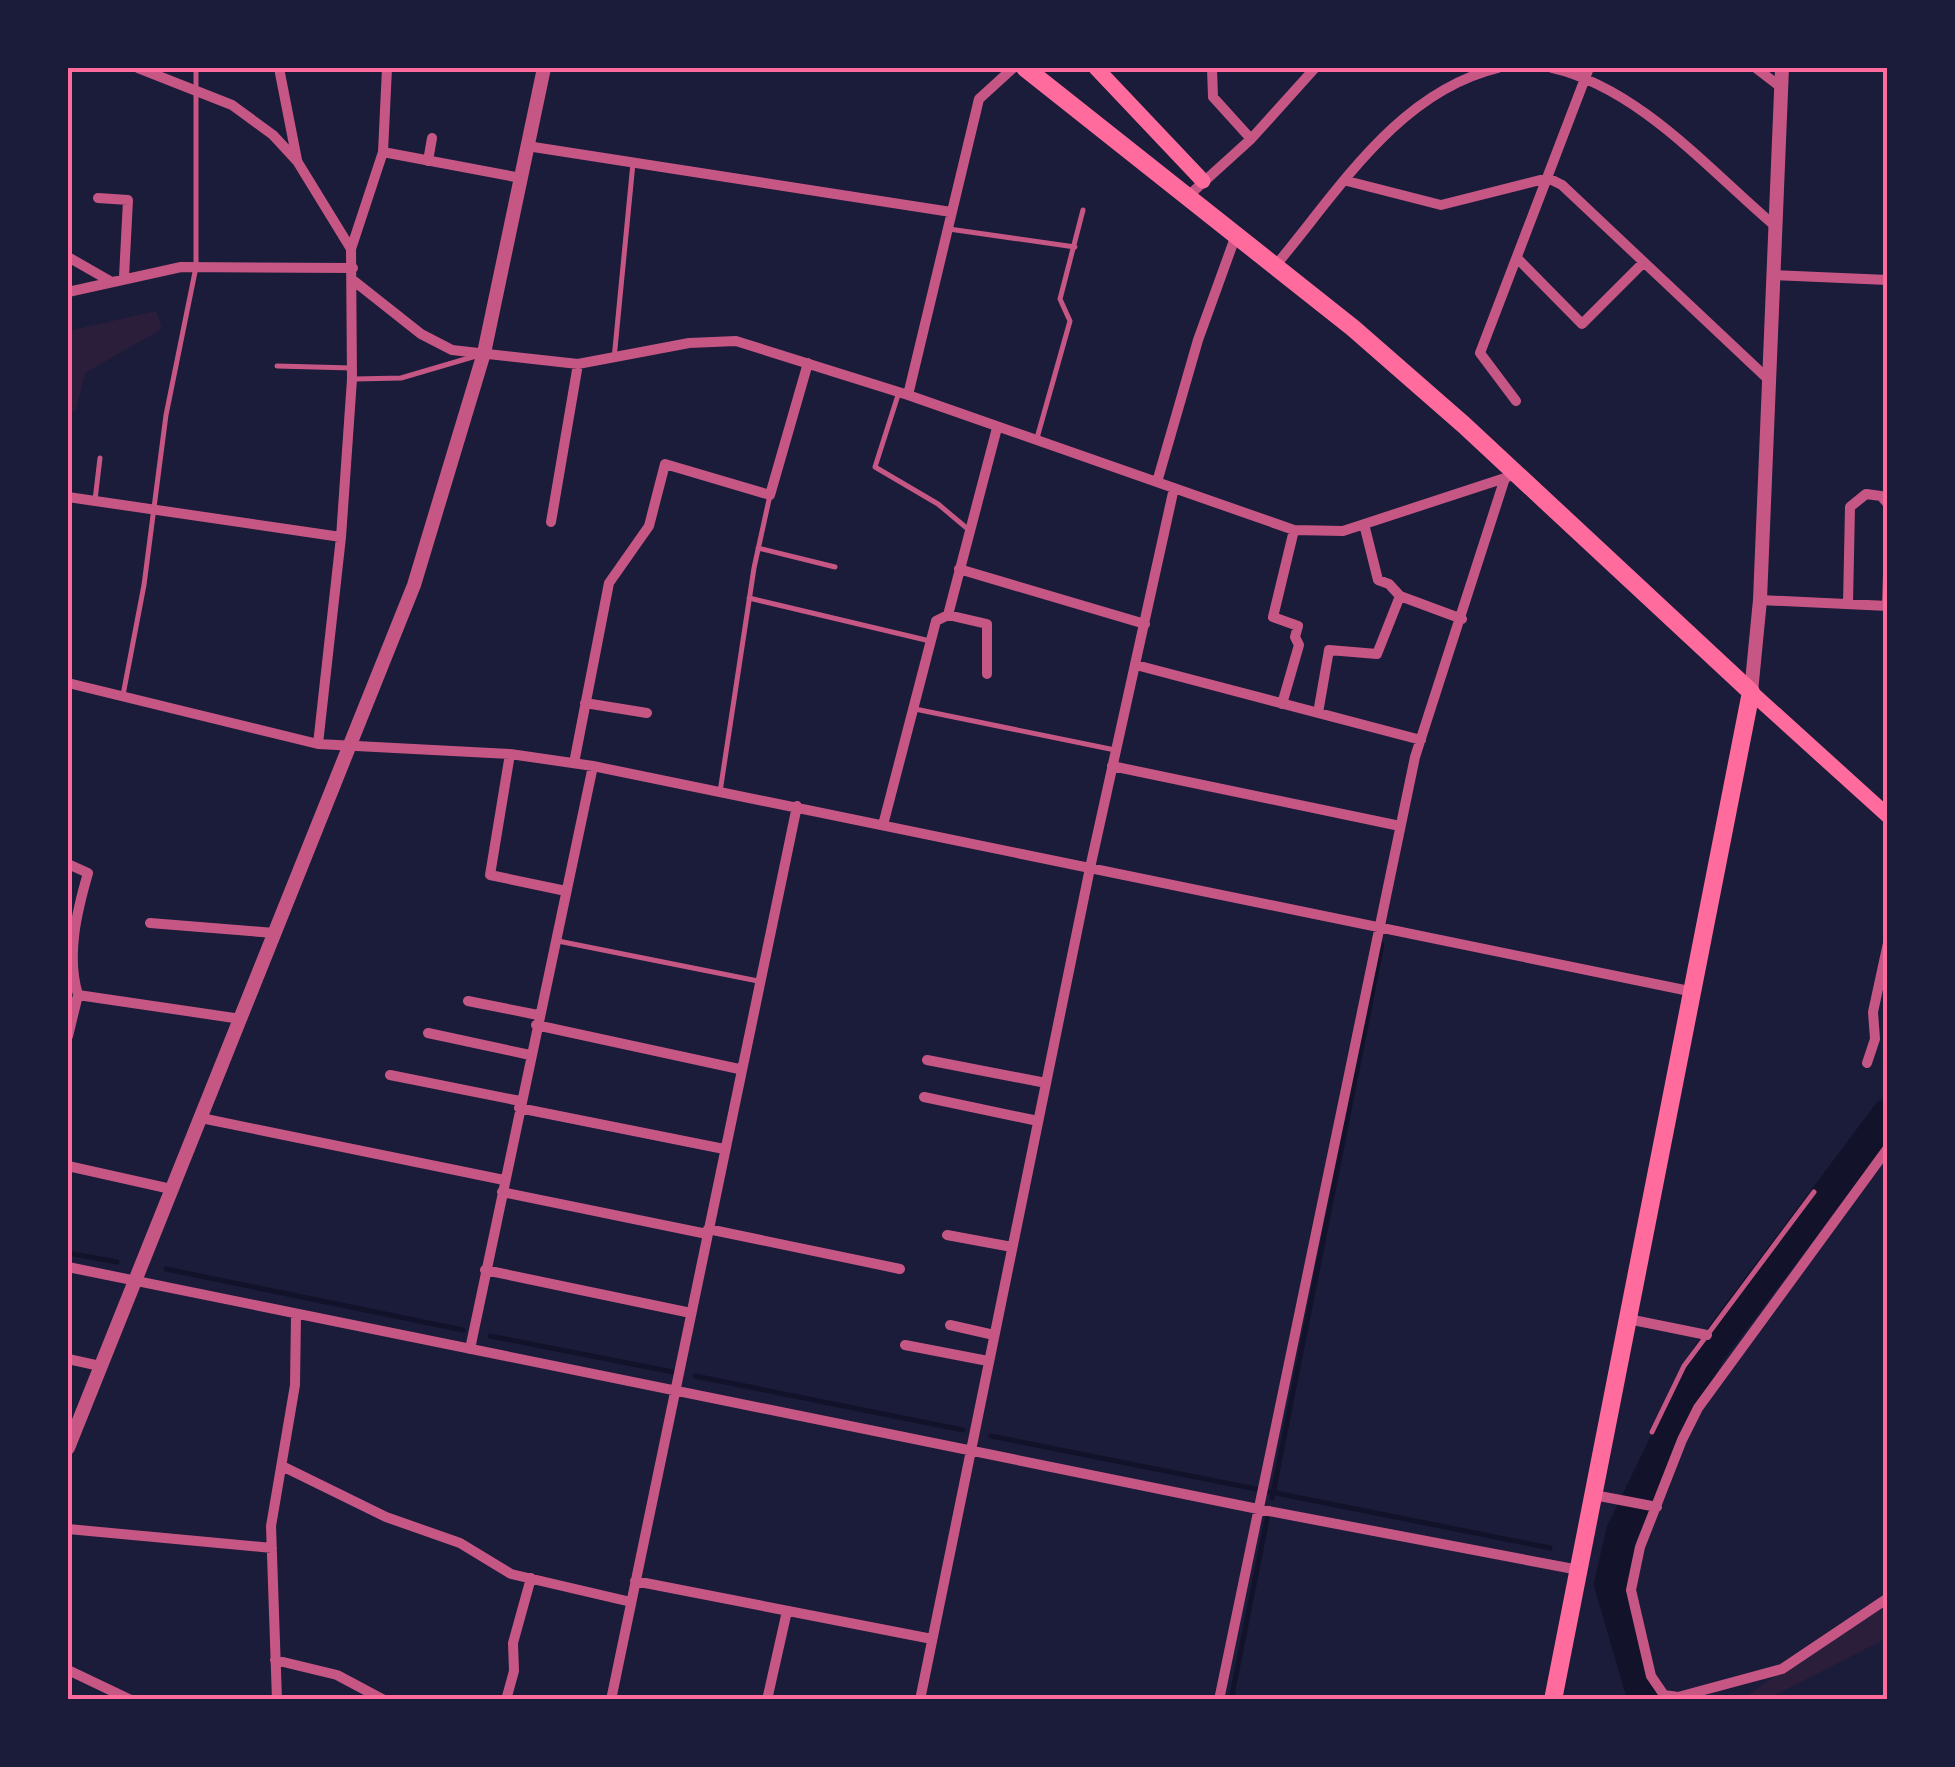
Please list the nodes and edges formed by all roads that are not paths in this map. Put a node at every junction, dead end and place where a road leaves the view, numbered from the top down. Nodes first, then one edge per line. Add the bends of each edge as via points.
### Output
1 (138, 68) edge
2 (196, 68) edge
3 (279, 68) edge
4 (387, 68) edge
5 (544, 68) edge
6 (1013, 68) edge
7 (1024, 68) edge
8 (1096, 68) edge
9 (1212, 68) edge
10 (1315, 68) edge
11 (1498, 68) edge
12 (1552, 68) edge
13 (1756, 68) edge
14 (1782, 68) edge
15 (1588, 72) edge
16 (1782, 88) junction
17 (195, 91) junction
18 (432, 138) dead end
19 (1251, 139) junction
20 (527, 146) junction
21 (383, 152) junction
22 (428, 160) junction
23 (297, 161) junction
24 (633, 163) junction
25 (521, 178) junction
26 (1548, 178) junction
27 (1203, 181) junction
28 (1347, 181) junction
29 (98, 198) dead end
30 (1187, 198) junction
31 (1083, 210) dead end
32 (950, 212) junction
33 (1775, 226) junction
34 (947, 228) junction
35 (1236, 234) junction
36 (1075, 247) junction
37 (351, 249) junction
38 (68, 257) edge
39 (1519, 260) junction
40 (1642, 263) junction
41 (1276, 265) junction
42 (196, 267) junction
43 (354, 274) junction
44 (1774, 275) junction
45 (124, 278) junction
46 (1888, 280) edge
47 (110, 281) junction
48 (68, 292) edge
49 (484, 353) junction
50 (614, 360) junction
51 (808, 363) junction
52 (578, 364) junction
53 (277, 366) dead end
54 (352, 374) junction
55 (1769, 380) junction
56 (903, 394) junction
57 (1516, 401) dead end
58 (997, 428) junction
59 (1036, 441) junction
60 (100, 458) dead end
61 (1511, 476) junction
62 (1156, 482) junction
63 (1174, 488) junction
64 (770, 496) junction
65 (68, 498) edge
66 (95, 501) junction
67 (1888, 504) edge
68 (152, 510) junction
69 (552, 522) dead end
70 (1364, 524) junction
71 (969, 530) junction
72 (1294, 530) junction
73 (341, 537) junction
74 (758, 548) junction
75 (836, 568) dead end
76 (959, 569) junction
77 (1888, 574) edge
78 (1400, 596) junction
79 (749, 598) junction
80 (1760, 600) junction
81 (1848, 604) junction
82 (1887, 606) edge
83 (948, 616) junction
84 (1462, 619) junction
85 (1145, 624) junction
86 (930, 641) junction
87 (1136, 665) junction
88 (987, 674) dead end
89 (68, 683) edge
90 (1751, 692) junction
91 (123, 695) junction
92 (586, 703) junction
93 (1282, 704) junction
94 (912, 709) junction
95 (648, 712) dead end
96 (1318, 713) junction
97 (1421, 740) junction
98 (318, 744) junction
99 (350, 747) junction
100 (1116, 750) junction
101 (510, 754) junction
102 (574, 763) junction
103 (593, 766) junction
104 (1112, 766) junction
105 (720, 792) junction
106 (797, 806) junction
107 (1888, 816) edge
108 (884, 825) junction
109 (1400, 826) junction
110 (68, 864) edge
111 (1090, 868) junction
112 (566, 890) junction
113 (150, 923) dead end
114 (1379, 928) junction
115 (274, 933) junction
116 (555, 940) junction
117 (1888, 943) edge
118 (1885, 974) edge
119 (759, 982) junction
120 (1694, 992) junction
121 (78, 995) junction
122 (468, 1001) dead end
123 (241, 1018) junction
124 (537, 1020) junction
125 (428, 1034) dead end
126 (68, 1036) edge
127 (530, 1055) junction
128 (927, 1060) dead end
129 (1867, 1063) dead end
130 (740, 1070) junction
131 (390, 1075) dead end
132 (1046, 1083) junction
133 (924, 1097) dead end
134 (520, 1105) junction
135 (200, 1118) junction
136 (1038, 1121) junction
137 (1888, 1148) edge
138 (724, 1150) junction
139 (68, 1166) edge
140 (502, 1186) junction
141 (171, 1189) junction
142 (1814, 1192) dead end
143 (708, 1232) junction
144 (947, 1235) dead end
145 (1012, 1248) junction
146 (68, 1267) edge
147 (900, 1268) dead end
148 (485, 1270) junction
149 (134, 1280) junction
150 (691, 1312) junction
151 (296, 1316) junction
152 (1628, 1319) junction
153 (950, 1325) dead end
154 (1706, 1334) junction
155 (994, 1335) junction
156 (905, 1346) dead end
157 (470, 1348) junction
158 (68, 1359) edge
159 (988, 1361) junction
160 (100, 1366) junction
161 (674, 1391) junction
162 (1652, 1432) dead end
163 (68, 1448) edge
164 (970, 1450) junction
165 (282, 1466) junction
166 (1594, 1495) junction
167 (1653, 1506) junction
168 (1258, 1509) junction
169 (68, 1529) edge
170 (272, 1548) junction
171 (1578, 1570) junction
172 (531, 1578) junction
173 (635, 1581) junction
174 (1888, 1598) edge
175 (631, 1602) junction
176 (787, 1611) junction
177 (932, 1639) junction
178 (275, 1660) junction
179 (68, 1670) edge
180 (132, 1700) edge
181 (277, 1700) edge
182 (384, 1700) edge
183 (506, 1700) edge
184 (612, 1700) edge
185 (768, 1700) edge
186 (920, 1700) edge
187 (1219, 1700) edge
188 (1553, 1700) edge

1 - 17 street
2 - 17 lane
3 - 23 street
4 - 21 street
5 - 20 street
6 - 32 street via 980,99
7 - 30 main road
8 - 27 main road
9 - 19 street via 1214,97
10 - 19 street
11 - 28 street via 1464,76 1426,97
12 - 15 street
13 - 16 street
14 - 16 street
15 - 26 street
15 - 33 street
16 - 33 street
17 - 23 street via 243,112
17 - 42 lane
18 - 22 street
19 - 27 street
20 - 24 street
20 - 25 street
21 - 22 street
21 - 37 street
22 - 25 street
23 - 37 street
24 - 32 street
24 - 50 lane
25 - 49 street
26 - 28 street via 1441,204
26 - 39 street
26 - 40 street
27 - 30 street
28 - 41 street
29 - 45 street via 128,200
30 - 35 main road
31 - 36 lane
32 - 34 street
33 - 44 street
34 - 36 lane
34 - 56 street
35 - 41 main road
35 - 62 street
36 - 59 lane via 1060,300 1070,320
37 - 43 street
38 - 47 street
39 - 40 street via 1582,324
39 - 57 street via 1480,353
40 - 55 street
41 - 61 main road
42 - 43 street
42 - 45 street
42 - 68 lane
43 - 49 street via 421,334 452,350
43 - 54 street
44 - 46 street
44 - 55 street
45 - 47 street
47 - 48 street
49 - 52 street
49 - 54 lane via 401,378
49 - 99 street via 414,585
50 - 51 street via 689,343 736,341
50 - 52 street
51 - 56 street
51 - 64 street
52 - 69 street
53 - 54 lane
54 - 73 street
55 - 80 street
56 - 58 street
56 - 71 lane via 875,466
58 - 59 street
58 - 71 street
59 - 62 street
60 - 66 lane
61 - 70 street
61 - 84 street
61 - 90 main road
62 - 63 street
63 - 72 street
63 - 85 street
64 - 74 lane
64 - 92 street via 666,464 649,526 609,583
65 - 66 street
66 - 68 street
67 - 81 street via 1866,494 1850,507
68 - 73 street
68 - 91 lane
70 - 72 street via 1343,531
70 - 78 street via 1378,580
71 - 76 street
72 - 93 street via 1274,617 1298,626
73 - 98 street
74 - 75 lane
74 - 79 lane
76 - 83 street
76 - 85 street
77 - 82 street
78 - 84 street
78 - 96 street via 1376,654 1329,650
79 - 86 lane
79 - 105 lane
80 - 81 street
80 - 90 street
81 - 82 street
83 - 86 street via 936,621
83 - 88 street via 987,624
84 - 97 street
85 - 87 street
86 - 94 street
87 - 93 street
87 - 100 street
89 - 91 street
90 - 107 main road
90 - 120 main road
91 - 98 street
92 - 95 street
92 - 102 street
93 - 96 street
94 - 100 lane
94 - 108 street
96 - 97 street
97 - 109 street
98 - 99 street
99 - 101 street
99 - 115 street
100 - 104 street
101 - 102 street
101 - 112 street via 490,875
102 - 103 street
103 - 105 street
103 - 112 street
104 - 109 street
104 - 111 street
105 - 106 street
106 - 108 street
106 - 119 street
108 - 111 street
109 - 114 street
110 - 121 street via 88,873 74,948
111 - 114 street
111 - 132 street
112 - 116 street
113 - 115 street
114 - 120 street
114 - 168 street
115 - 123 street
116 - 119 lane
116 - 124 street
117 - 118 street
118 - 129 street
119 - 130 street
120 - 152 main road
121 - 123 street
121 - 126 street
122 - 124 street
123 - 135 street
124 - 127 street
124 - 130 street
125 - 127 street
127 - 134 street
128 - 132 street
130 - 138 street
131 - 134 street
132 - 136 street
133 - 136 street
134 - 138 street
134 - 140 street
135 - 140 street
135 - 141 street
136 - 145 street
137 - 167 street via 1698,1408
138 - 143 street
139 - 141 street
140 - 143 street
140 - 148 street
141 - 149 street
142 - 154 lane
143 - 147 street
143 - 150 street
144 - 145 street
145 - 155 street
146 - 149 street
148 - 150 street
148 - 157 street
149 - 151 street
149 - 160 street
150 - 161 street
151 - 157 street
151 - 165 street via 295,1386
152 - 154 street
152 - 166 main road
153 - 155 street
154 - 162 lane
155 - 159 street
156 - 159 street
157 - 161 street
158 - 160 street
159 - 164 street
160 - 163 street
161 - 164 street
161 - 173 street
164 - 168 street
164 - 177 street
165 - 170 street
165 - 172 street
166 - 167 street
166 - 171 main road
167 - 174 street via 1631,1590 1651,1676 1664,1695 1782,1669
168 - 171 street
168 - 187 street
169 - 170 street
170 - 178 street
171 - 188 main road
172 - 175 street
172 - 183 street
173 - 175 street
173 - 176 street
175 - 184 street
176 - 177 street
176 - 185 street
177 - 186 street
178 - 181 street
178 - 182 street via 337,1675
179 - 180 street

